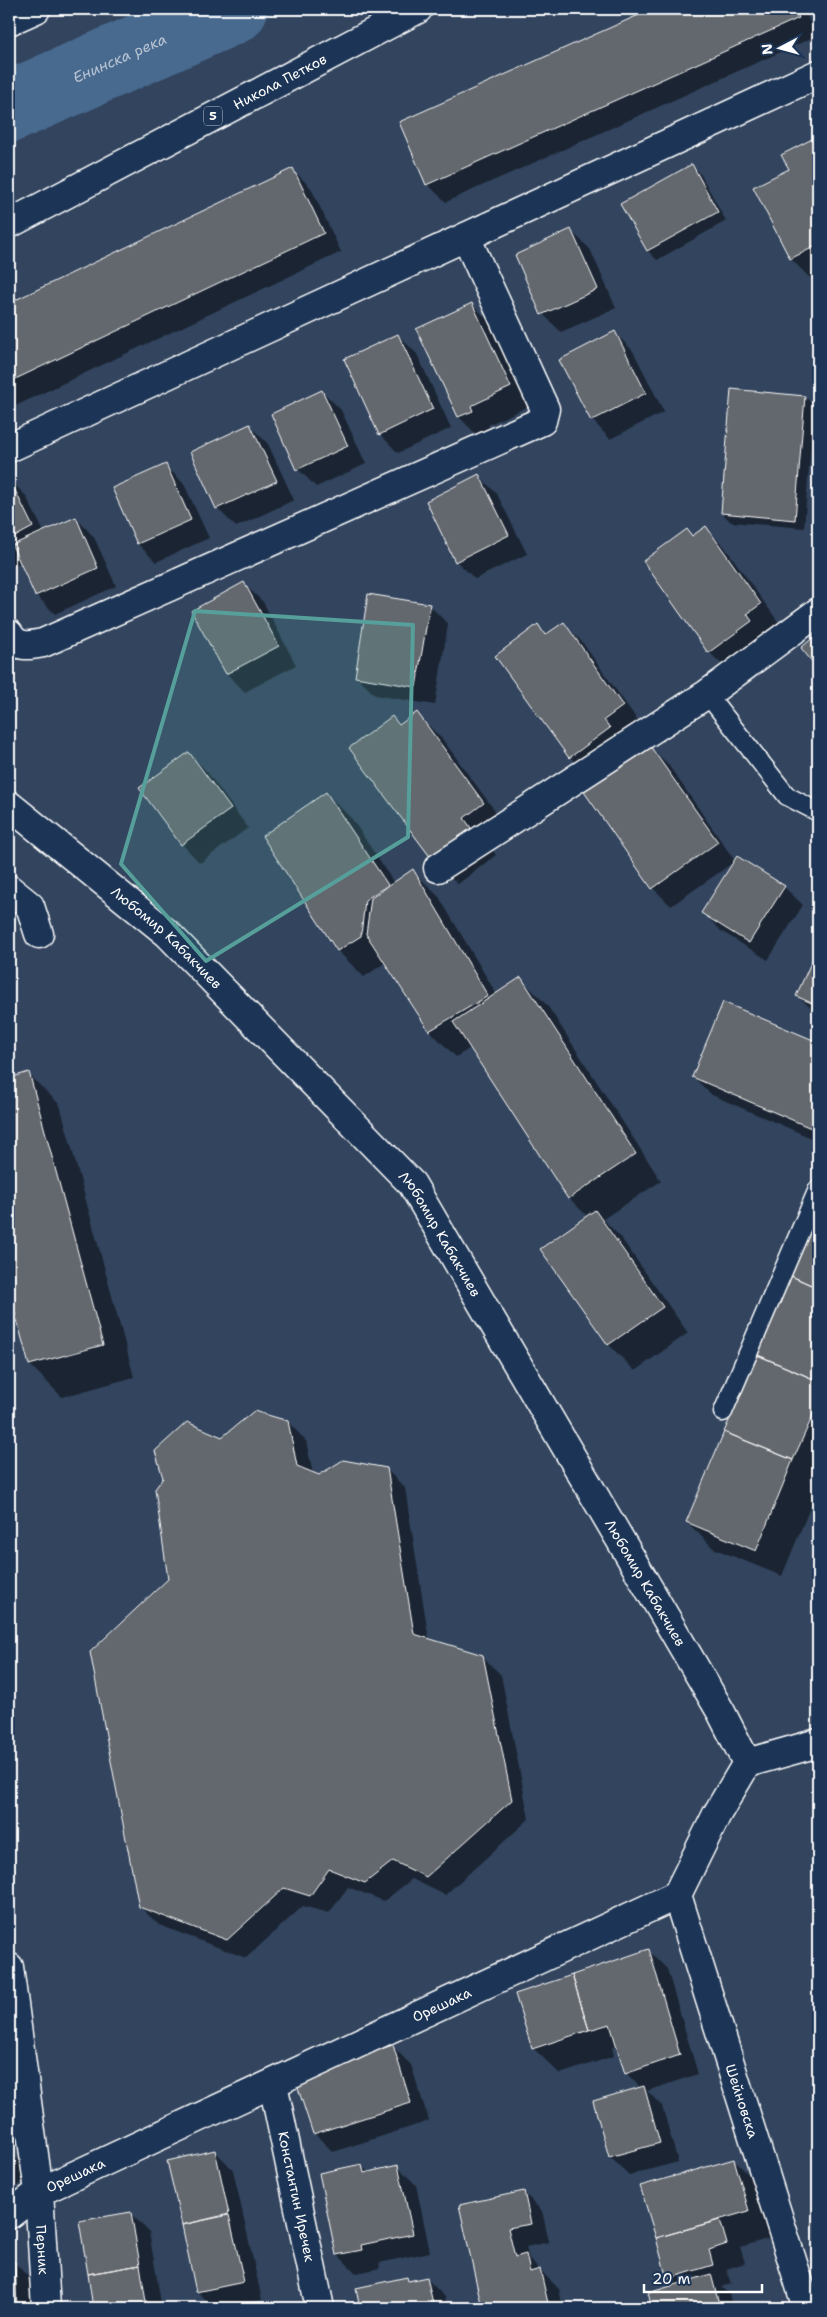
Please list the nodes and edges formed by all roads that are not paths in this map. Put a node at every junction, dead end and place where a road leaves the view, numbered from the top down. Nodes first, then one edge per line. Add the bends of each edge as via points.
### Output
1 (36, 9) edge
2 (418, 9) edge
3 (9, 21) edge
4 (818, 74) edge
5 (9, 224) edge
6 (466, 237) junction
7 (9, 448) edge
8 (818, 612) edge
9 (9, 634) edge
10 (707, 694) junction
11 (9, 805) edge
12 (818, 812) edge
13 (438, 868) dead end
14 (9, 889) edge
15 (19, 910) edge
16 (39, 934) dead end
17 (818, 1189) edge
18 (723, 1412) dead end
19 (818, 1743) edge
20 (747, 1763) junction
21 (676, 1895) junction
22 (9, 1967) edge
23 (273, 2084) junction
24 (39, 2192) junction
25 (9, 2215) edge
26 (46, 2308) edge
27 (320, 2308) edge
28 (807, 2308) edge

1 - 3 street
2 - 5 street, Никола Петков / 5
4 - 6 street
6 - 7 street
6 - 9 street via 545,409 542,421 43,643 26,646 12,641
8 - 10 street
10 - 12 lane via 787,796
10 - 13 street
11 - 20 street, Любомир Кабакчиев via 168,934 412,1184 721,1712
14 - 15 street
15 - 16 street
17 - 18 lane
19 - 20 street
20 - 21 street
21 - 23 street, Орешака
21 - 28 street, Шейновска
22 - 24 street, Перник
23 - 24 street, Орешака
23 - 27 street, Константин Иречек
24 - 25 street, Орешака
24 - 26 street, Перник

